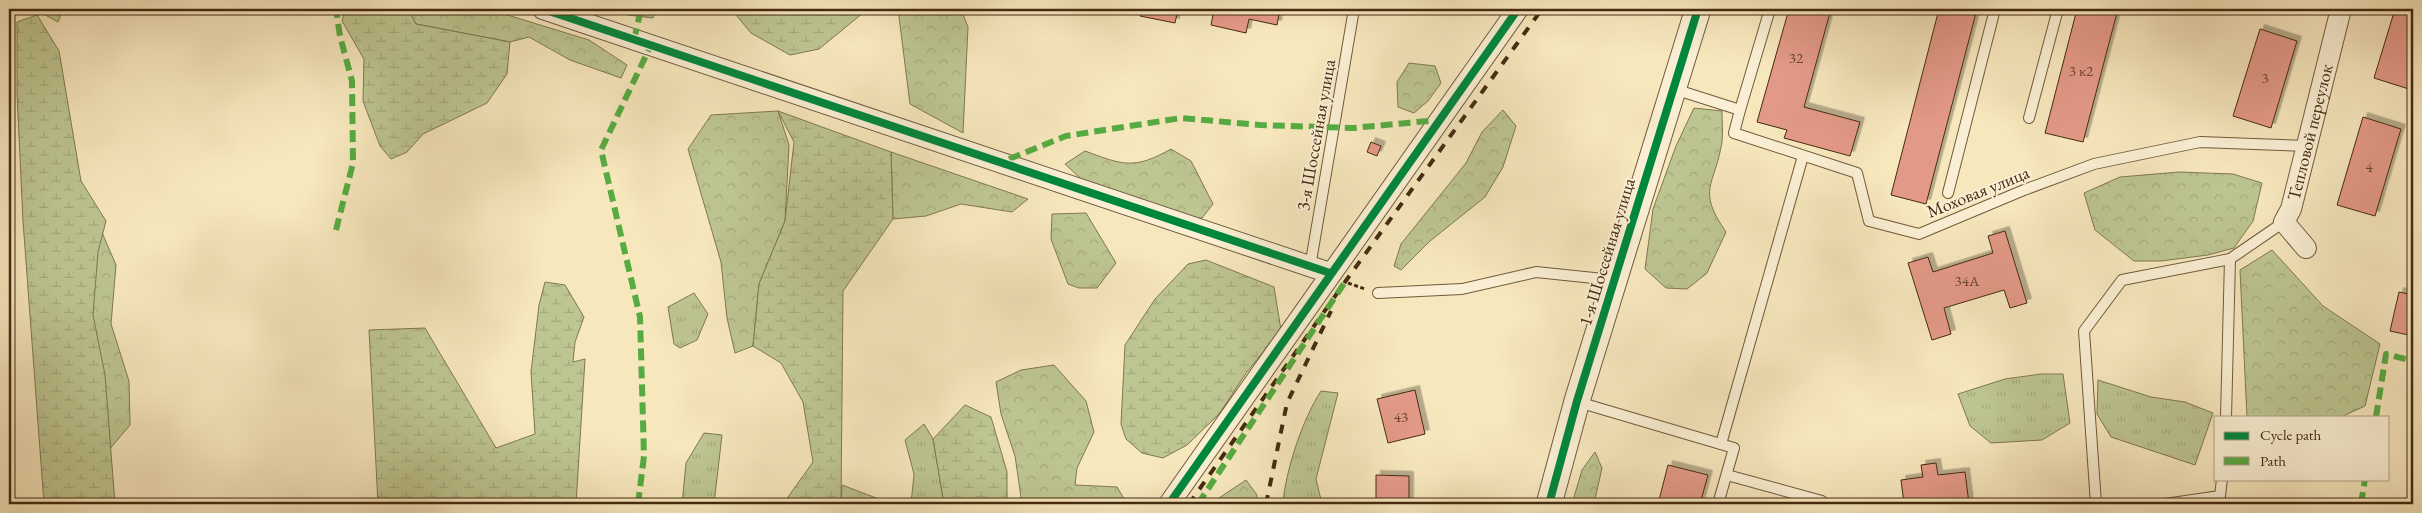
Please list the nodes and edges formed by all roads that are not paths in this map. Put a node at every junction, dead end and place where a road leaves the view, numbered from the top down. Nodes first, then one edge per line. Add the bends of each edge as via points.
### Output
1 (543, 9) edge
2 (1354, 9) edge
3 (1518, 9) edge
4 (1698, 9) edge
5 (1770, 9) edge
6 (1995, 9) edge
7 (2058, 9) edge
8 (2341, 9) edge
9 (1674, 89) junction
10 (1740, 110) junction
11 (2029, 118) dead end
12 (2308, 146) junction
13 (1803, 156) junction
14 (1948, 193) dead end
15 (2284, 222) junction
16 (2306, 248) dead end
17 (2230, 259) junction
18 (1310, 267) junction
19 (1330, 274) junction
20 (1614, 280) junction
21 (1378, 293) road end
22 (1577, 401) junction
23 (2226, 416) edge
24 (1721, 444) junction
25 (1727, 475) junction
26 (2222, 480) edge
27 (2221, 500) edge
28 (1169, 504) edge
29 (1548, 504) edge
30 (1718, 504) edge
31 (1824, 504) edge
32 (2096, 504) edge
33 (2165, 504) edge

1 - 18 street
2 - 18 lane, 3-я Шоссейная улица
3 - 19 street
4 - 9 street, 1-я Шоссейная улица
5 - 10 lane
6 - 14 lane
7 - 11 lane
8 - 12 street, Тепловой переулок
9 - 10 lane
9 - 20 street, 1-я Шоссейная улица
10 - 13 lane, Моховая улица via 1734,133
12 - 13 lane, Моховая улица via 2200,142 2094,164 1919,234 1869,221 1857,173
12 - 15 street, Тепловой переулок via 2291,209
13 - 24 lane
15 - 16 street, Тепловой переулок
15 - 17 lane
17 - 23 lane
17 - 32 lane via 2122,280 2084,331
18 - 19 street
19 - 28 street
20 - 21 lane via 1536,272 1462,289
20 - 22 street, 1-я Шоссейная улица
22 - 24 lane
22 - 29 street, 1-я Шоссейная улица
24 - 25 lane via 1734,448
25 - 30 lane
25 - 31 lane
26 - 27 lane
27 - 33 lane

